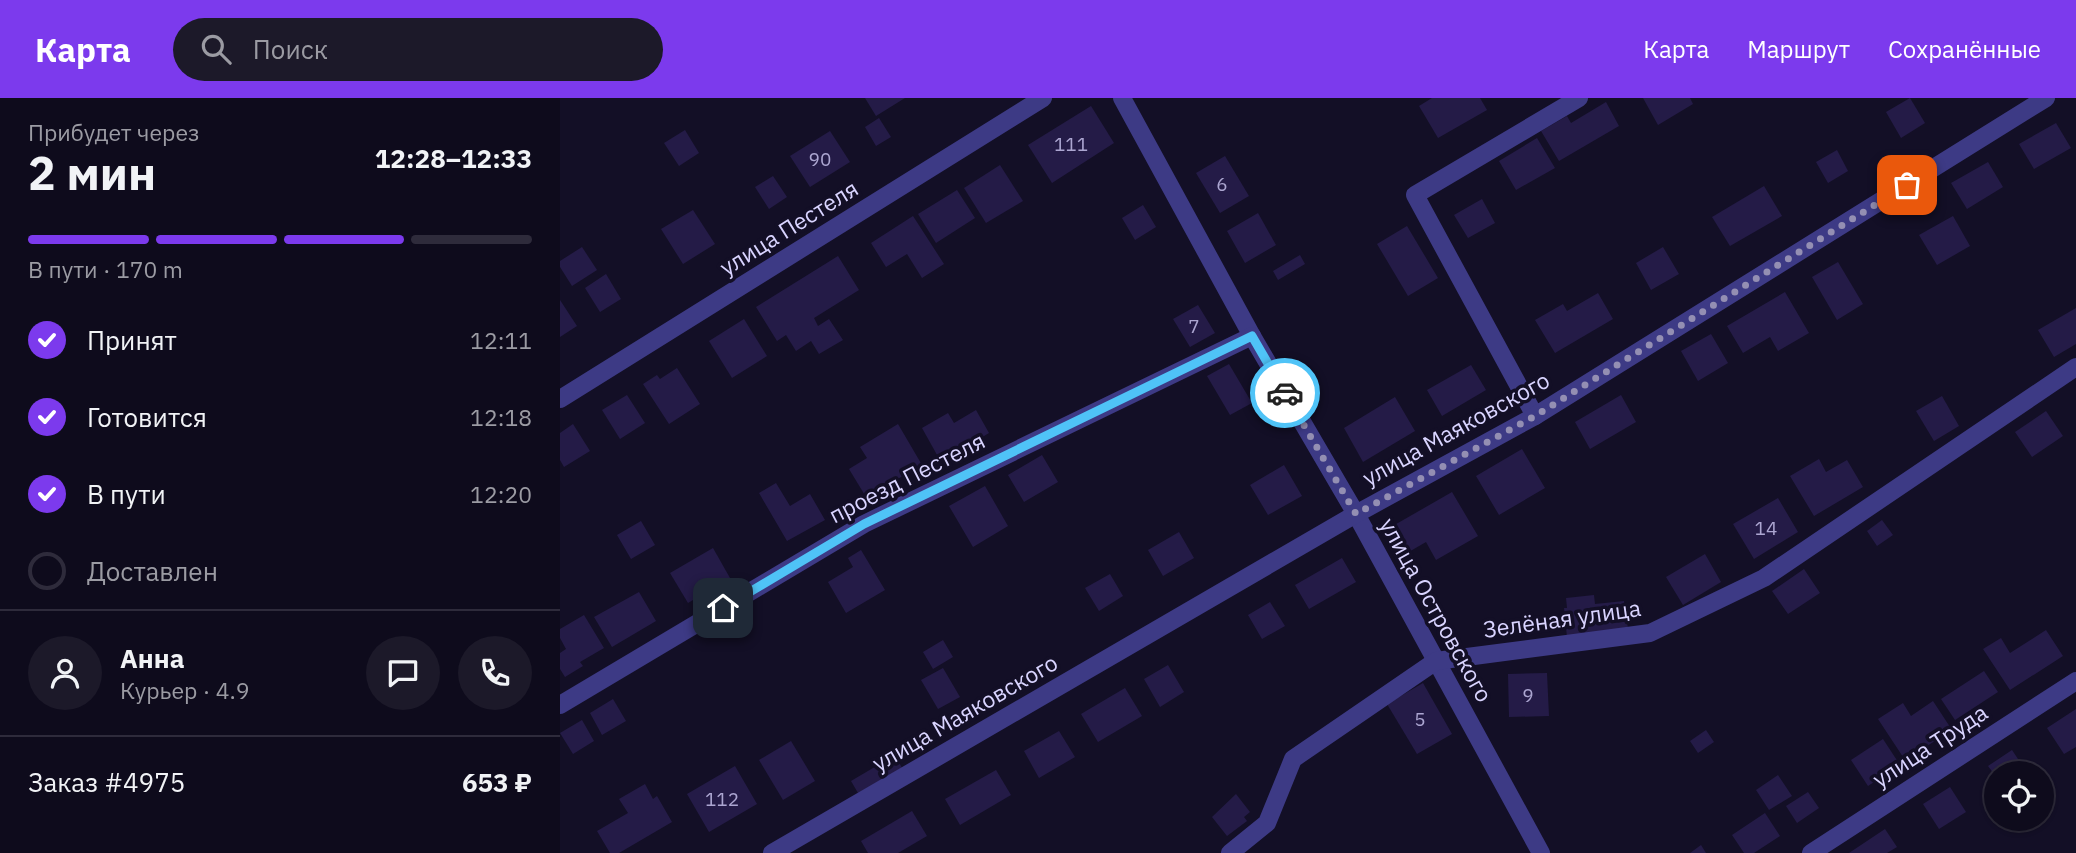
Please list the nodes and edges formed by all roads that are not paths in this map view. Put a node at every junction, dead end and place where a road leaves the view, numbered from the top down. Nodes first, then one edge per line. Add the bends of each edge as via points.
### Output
1 (1043, 98) edge
2 (1122, 98) edge
3 (1579, 98) edge
4 (2046, 98) edge
5 (1252, 336) junction
6 (2076, 367) edge
7 (560, 399) edge
8 (1535, 416) junction
9 (1356, 514) junction
10 (1436, 661) junction
11 (2076, 681) edge
12 (560, 705) edge
13 (772, 853) edge
14 (1230, 853) edge
15 (1541, 853) edge
16 (1811, 853) edge

1 - 7 street, улица Пестеля
2 - 5 street, улица Островского
3 - 8 street via 1415,195
4 - 8 street, улица Маяковского
5 - 9 street, улица Островского
5 - 12 street, проезд Пестеля via 864,524
6 - 10 street, Зелёная улица via 1764,578 1650,633
8 - 9 street, улица Маяковского
9 - 10 street, улица Островского
9 - 13 street, улица Маяковского
10 - 14 street, Зелёная улица via 1293,759 1267,823
10 - 15 street, улица Островского
11 - 16 street, улица Труда

